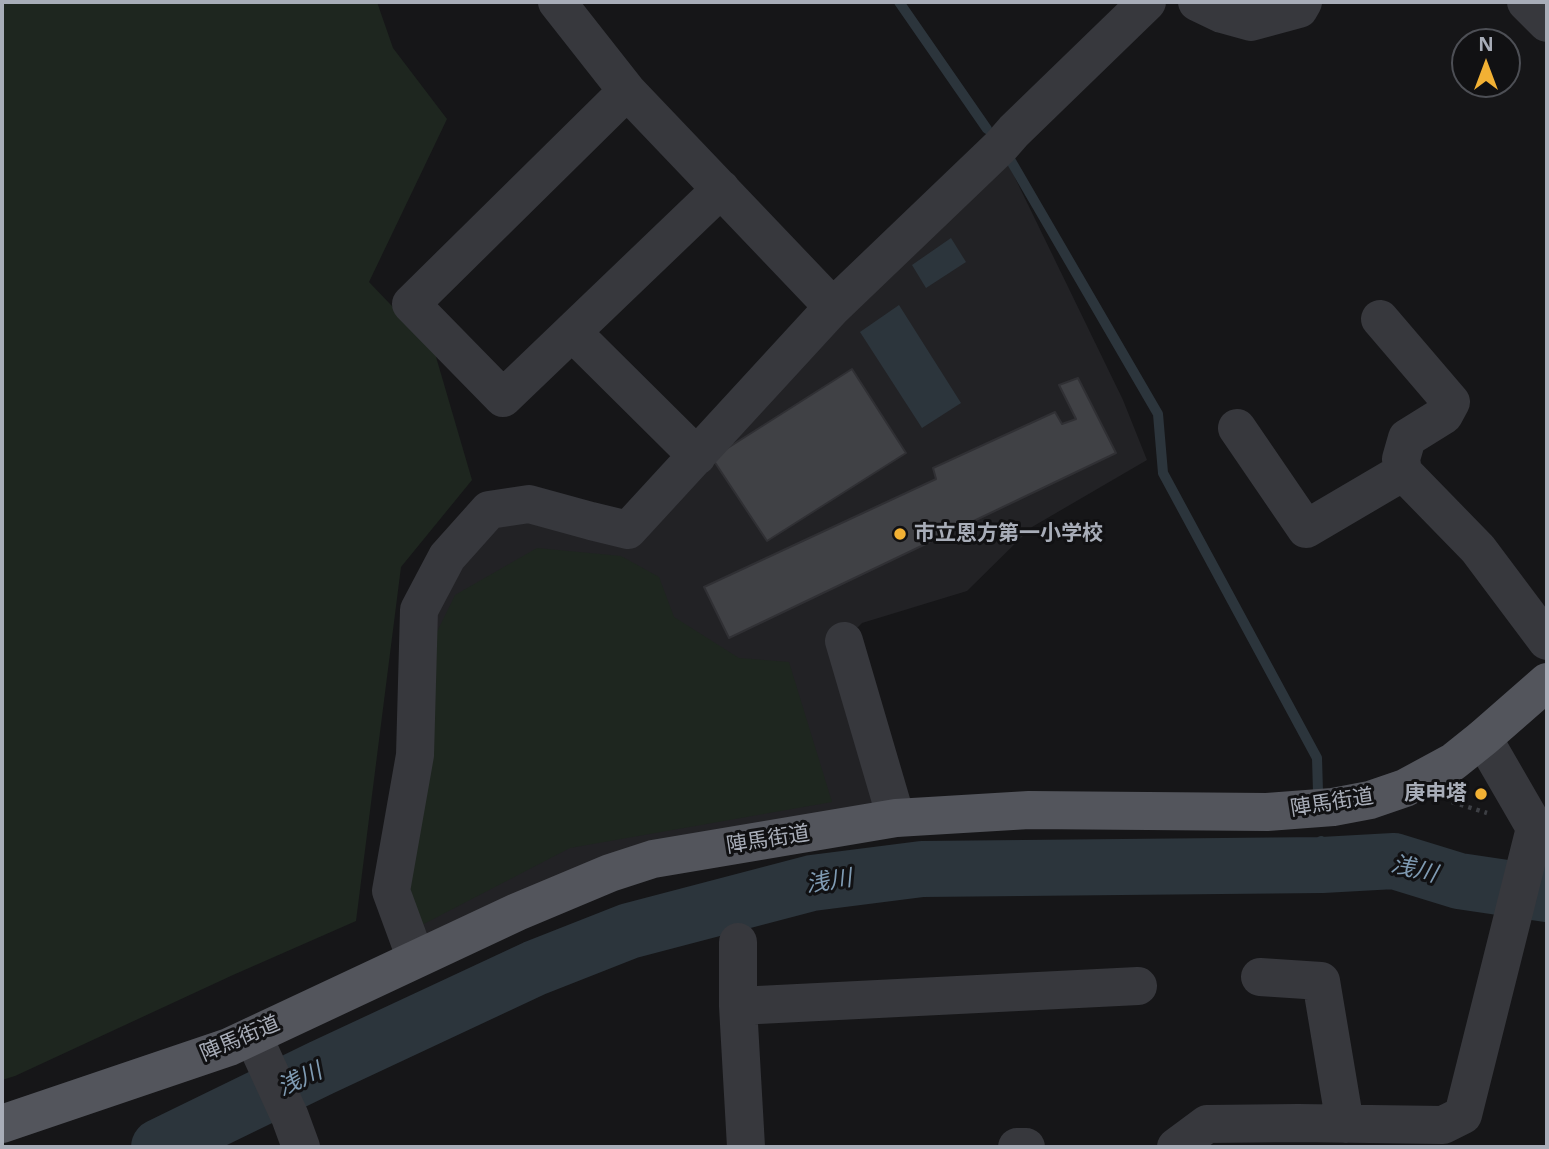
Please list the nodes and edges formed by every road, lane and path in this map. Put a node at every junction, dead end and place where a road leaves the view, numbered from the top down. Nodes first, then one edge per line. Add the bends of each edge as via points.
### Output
1 (557, 2) edge
2 (1147, 2) edge
3 (1197, 2) edge
4 (1303, 2) edge
5 (1526, 2) edge
6 (1547, 23) edge
7 (627, 91) junction
8 (721, 189) junction
9 (833, 307) junction
10 (1380, 319) dead end
11 (572, 332) junction
12 (1237, 428) dead end
13 (697, 456) junction
14 (1403, 472) junction
15 (844, 641) dead end
16 (1547, 641) edge
17 (1547, 682) edge
18 (1483, 738) junction
19 (1405, 788) junction
20 (896, 818) junction
21 (1538, 833) edge
22 (738, 943) dead end
23 (416, 959) junction
24 (1260, 977) dead end
25 (1138, 986) dead end
26 (738, 1006) junction
27 (257, 1045) junction
28 (2, 1124) edge
29 (1345, 1124) junction
30 (295, 1132) edge
31 (1300, 1135) edge
32 (746, 1147) edge
33 (1017, 1147) edge
34 (1026, 1147) edge
35 (1176, 1147) edge

1 - 7 street
2 - 9 street
3 - 4 street via 1251,22 1299,9
5 - 6 street
7 - 8 street
7 - 11 street via 411,304 503,398
8 - 9 street
8 - 11 street
9 - 13 street
10 - 14 street via 1451,402 1444,415 1407,438 1401,459
11 - 13 street
12 - 14 street via 1306,529
13 - 23 street via 628,530 529,504 489,510 447,557 419,610 415,755 391,891
14 - 16 street via 1478,549
15 - 20 street
17 - 18 main road, 陣馬街道
18 - 19 main road, 陣馬街道
18 - 21 street
19 - 20 main road, 陣馬街道 via 1333,807 1267,812 1029,810
19 - 21 path
20 - 23 main road, 陣馬街道 via 653,859 576,887
21 - 29 street via 1463,1115 1443,1125
22 - 26 street
23 - 27 main road, 陣馬街道
24 - 29 street via 1321,981
25 - 26 street
26 - 32 street
27 - 28 main road, 陣馬街道 via 229,1047
27 - 30 street
29 - 31 street
31 - 35 street via 1207,1124
33 - 34 street

